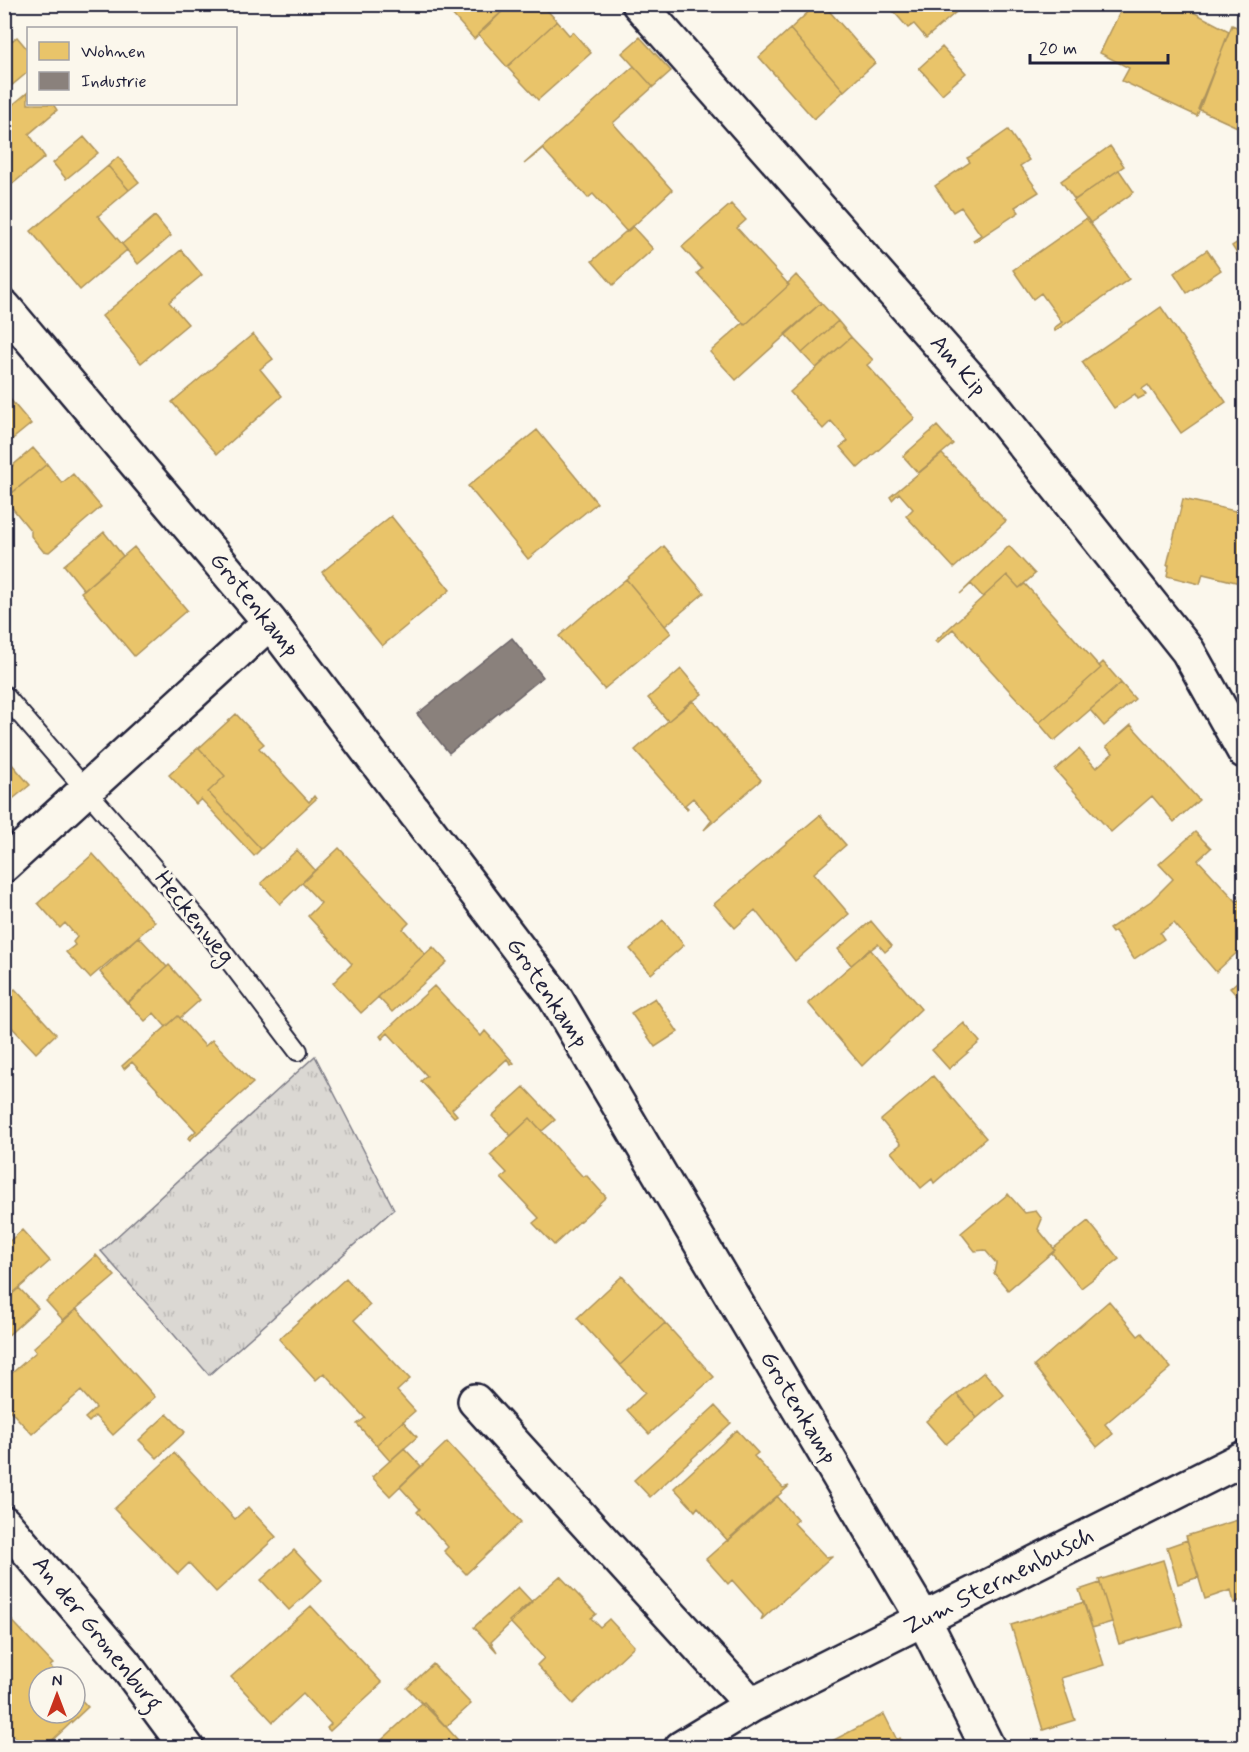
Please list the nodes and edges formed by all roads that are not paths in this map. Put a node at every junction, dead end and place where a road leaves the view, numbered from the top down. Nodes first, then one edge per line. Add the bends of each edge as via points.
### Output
1 (639, 4) edge
2 (4, 307) edge
3 (270, 622) junction
4 (4, 695) edge
5 (1245, 751) edge
6 (85, 789) junction
7 (4, 865) edge
8 (298, 1051) dead end
9 (476, 1401) dead end
10 (1245, 1458) edge
11 (4, 1523) edge
12 (924, 1620) junction
13 (752, 1705) junction
14 (187, 1748) edge
15 (681, 1748) edge
16 (988, 1748) edge

1 - 5 street, Am Kip via 986,397 1188,651
2 - 3 street, Grotenkamp
3 - 6 street
3 - 12 street, Grotenkamp via 553,994
4 - 6 lane, Heckenweg
6 - 7 street
6 - 8 lane, Heckenweg via 200,922
9 - 13 street
10 - 12 street, Zum Sternenbusch
11 - 14 street, An der Gronenburg via 124,1663
12 - 13 street, Zum Sternenbusch
12 - 16 street, Grotenkamp
13 - 15 street, Zum Sternenbusch

